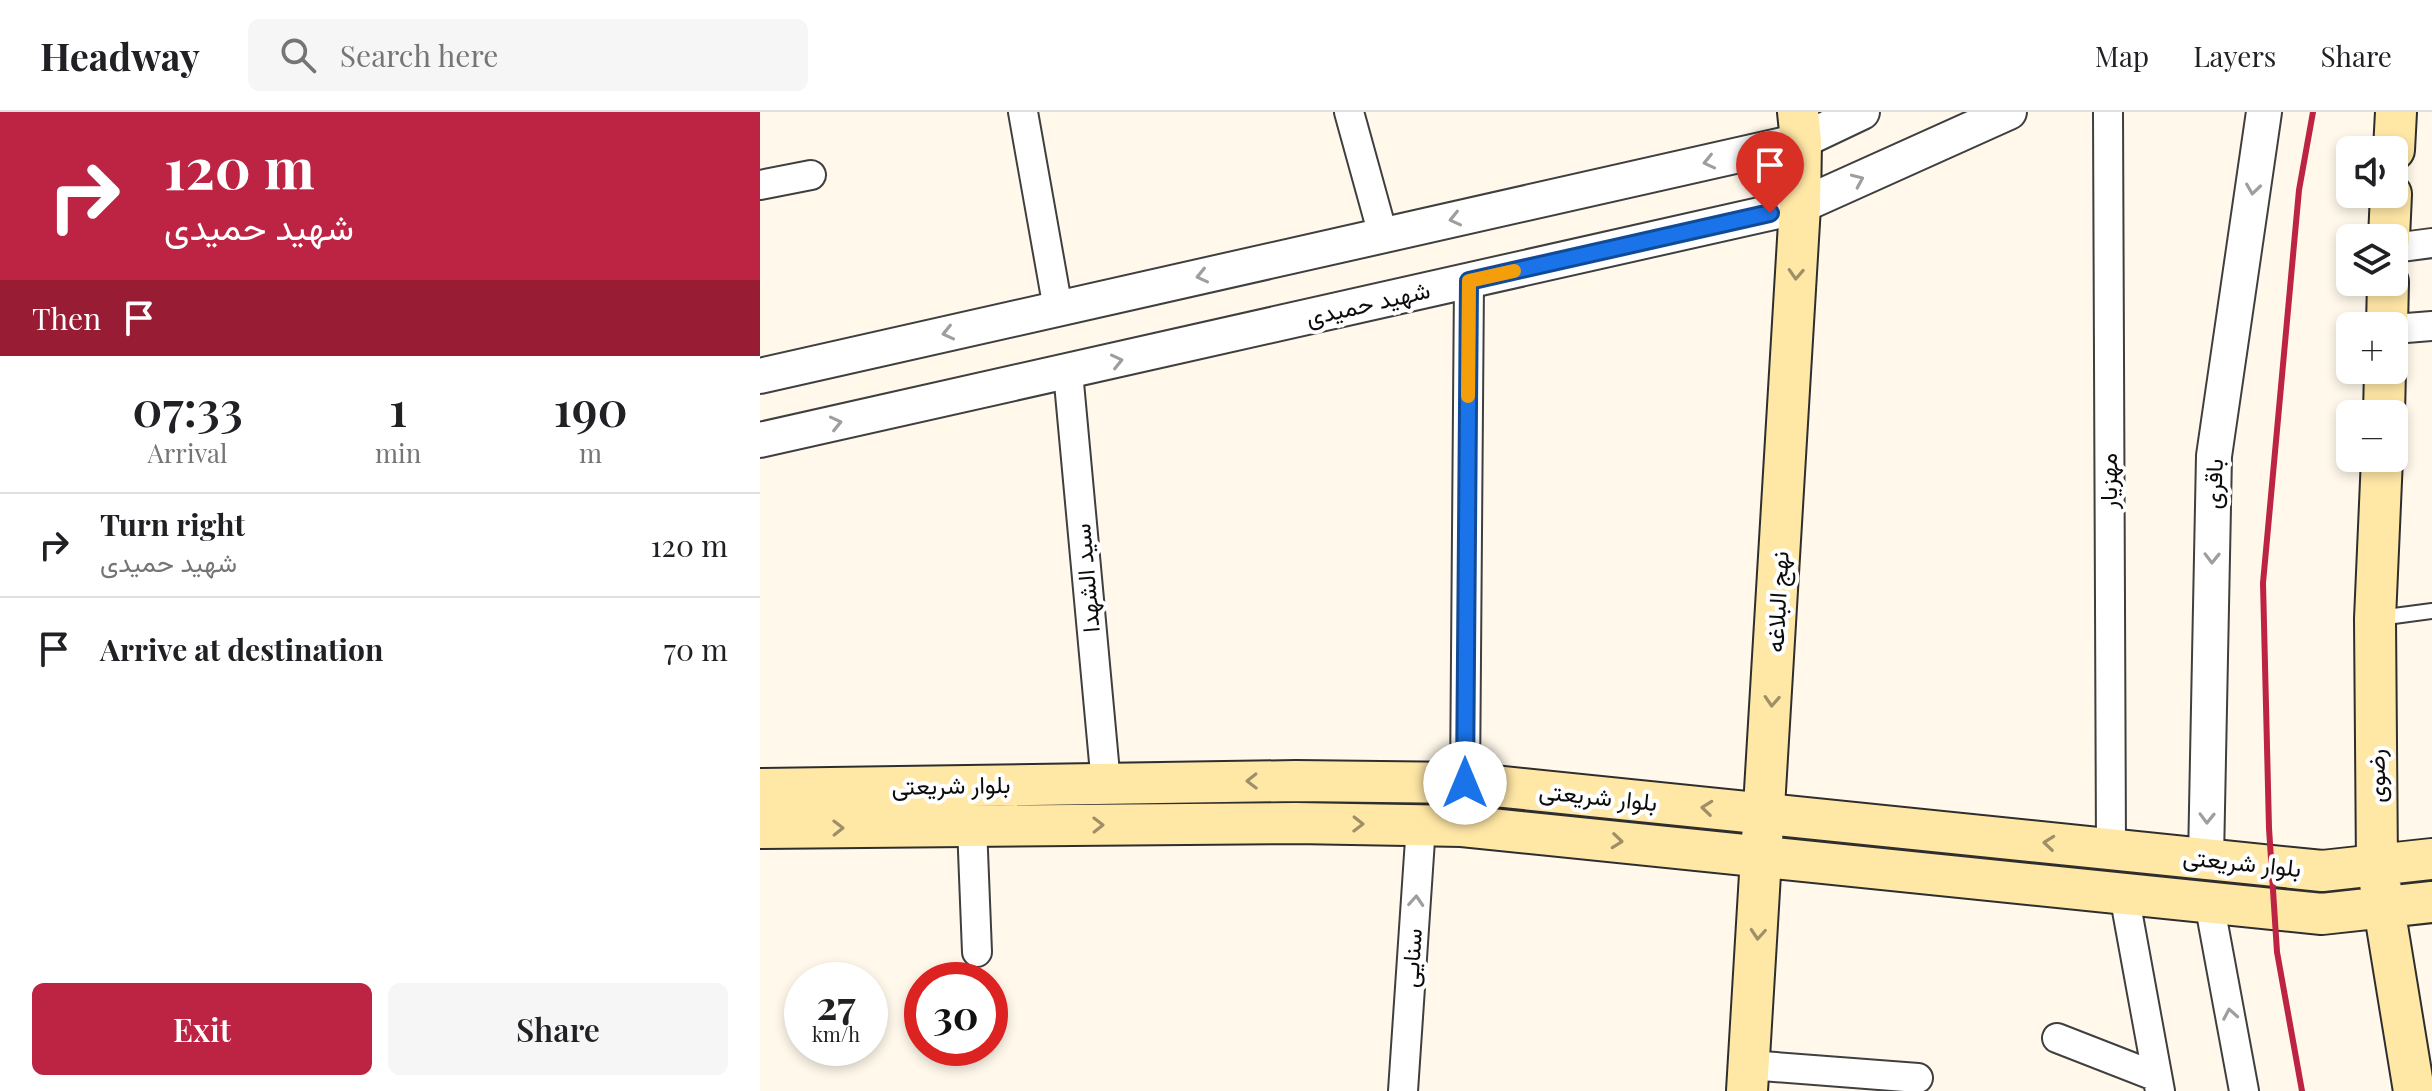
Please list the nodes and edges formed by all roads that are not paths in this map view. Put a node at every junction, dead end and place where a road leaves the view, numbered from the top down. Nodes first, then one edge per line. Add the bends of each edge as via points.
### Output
1 (1023, 112) edge
2 (1349, 112) edge
3 (1862, 112) edge
4 (2009, 112) edge
5 (2108, 112) edge
6 (2264, 112) edge
7 (2396, 112) edge
8 (1800, 127) edge
9 (2395, 136) edge
10 (811, 175) dead end
11 (760, 185) edge
12 (1800, 206) junction
13 (1383, 235) junction
14 (2432, 243) edge
15 (2408, 246) edge
16 (1469, 281) junction
17 (1058, 309) junction
18 (2432, 326) edge
19 (2408, 328) edge
20 (1068, 372) junction
21 (760, 376) edge
22 (760, 440) edge
23 (2381, 472) edge
24 (2432, 611) edge
25 (2375, 619) junction
26 (1465, 783) junction
27 (1106, 784) junction
28 (760, 789) edge
29 (1766, 814) junction
30 (1421, 825) junction
31 (972, 826) junction
32 (760, 828) edge
33 (2111, 849) junction
34 (1763, 856) junction
35 (2206, 859) junction
36 (2432, 859) edge
37 (2377, 865) junction
38 (2124, 894) junction
39 (2209, 902) junction
40 (2432, 902) edge
41 (2382, 907) junction
42 (977, 952) dead end
43 (2057, 1038) dead end
44 (1748, 1078) edge
45 (1918, 1078) dead end
46 (2158, 1084) edge
47 (1403, 1091) edge
48 (2244, 1091) edge
49 (2414, 1091) edge

1 - 17 street
2 - 13 street
3 - 8 street
12 -> 4 street, شهید حمیدی
5 - 33 street, مهزیار
6 -> 35 street, باقری via 2214,456
7 - 9 main road
8 - 12 main road, نهج البلاغه
8 -> 13 street
10 - 11 street
12 - 16 street, شهید حمیدی
12 -> 29 main road, نهج البلاغه
13 -> 17 street
14 - 15 street
20 -> 16 street, شهید حمیدی
16 - 26 street
17 -> 21 street
18 - 19 street
22 -> 20 street, شهید حمیدی
20 - 27 street, سید الشهدا
23 - 25 main road, رضوی
24 - 25 lane
25 - 37 main road, رضوی
26 -> 27 main road, بلوار شریعتی
29 -> 26 main road, بلوار شریعتی
27 - 28 main road, بلوار شریعتی
33 -> 29 main road, بلوار شریعتی
29 - 34 main road, نهج البلاغه
31 -> 30 main road, بلوار شریعتی
30 -> 34 main road, بلوار شریعتی
47 -> 30 street, سنایی
32 -> 31 main road, بلوار شریعتی
31 - 42 street
33 - 35 main road, بلوار شریعتی
34 - 38 main road, بلوار شریعتی
34 -> 44 main road, نهج البلاغه
35 - 37 main road, بلوار شریعتی via 2322,871
36 - 37 main road, بلوار شریعتی
37 - 41 main road, رضوی
38 - 39 main road, بلوار شریعتی
38 - 46 street
39 - 41 main road, بلوار شریعتی via 2322,914
48 -> 39 street
40 - 41 main road, بلوار شریعتی
41 - 49 main road, رضوی
43 - 46 street
44 - 45 street

